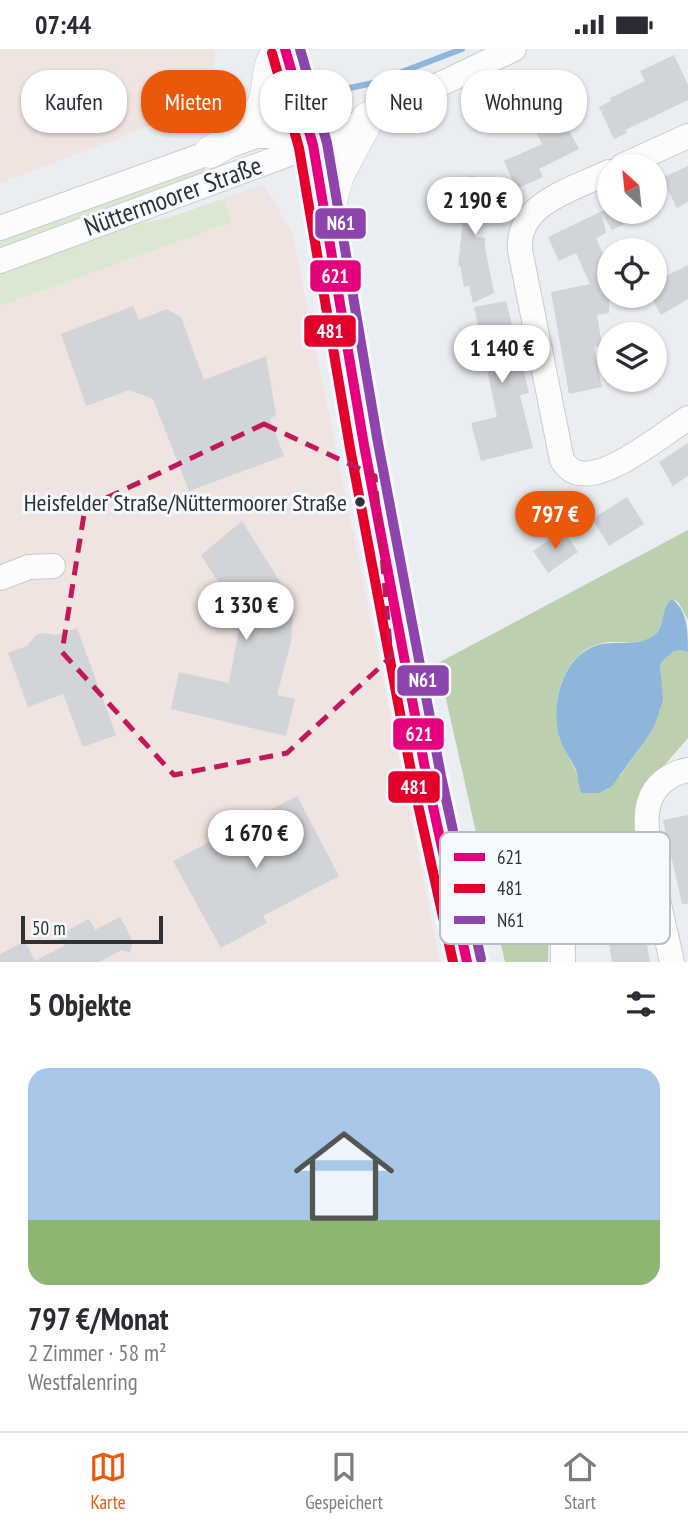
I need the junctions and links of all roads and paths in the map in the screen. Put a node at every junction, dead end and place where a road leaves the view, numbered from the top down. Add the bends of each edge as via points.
1 (283, 49) edge
2 (514, 49) edge
3 (447, 81) edge
4 (366, 119) edge
5 (366, 122) edge
6 (688, 136) edge
7 (313, 145) junction
8 (210, 152) junction
9 (648, 154) edge
10 (597, 178) edge
11 (326, 220) junction
12 (0, 228) edge
13 (0, 261) edge
14 (688, 418) edge
15 (53, 566) dead end
16 (0, 578) edge
17 (688, 770) edge
18 (648, 832) edge
19 (440, 839) edge
20 (463, 944) edge
21 (564, 944) edge
22 (668, 944) edge
23 (467, 962) edge
24 (563, 962) edge
25 (672, 962) edge

1 - 7 main road
1 - 8 main road via 269,66 256,119
2 - 3 street
4 - 7 street
5 - 11 main road via 338,175
6 - 9 street
7 - 8 street, Nüttermoorer Straße via 268,134
7 - 11 main road
7 - 13 street, Nüttermoorer Straße
8 - 12 street, Nüttermoorer Straße
10 - 14 street via 537,208 520,235 562,460 579,473 605,470
11 - 19 main road
15 - 16 street via 29,567
17 - 18 street via 657,788 648,804
20 - 23 main road
21 - 24 street
22 - 25 street

